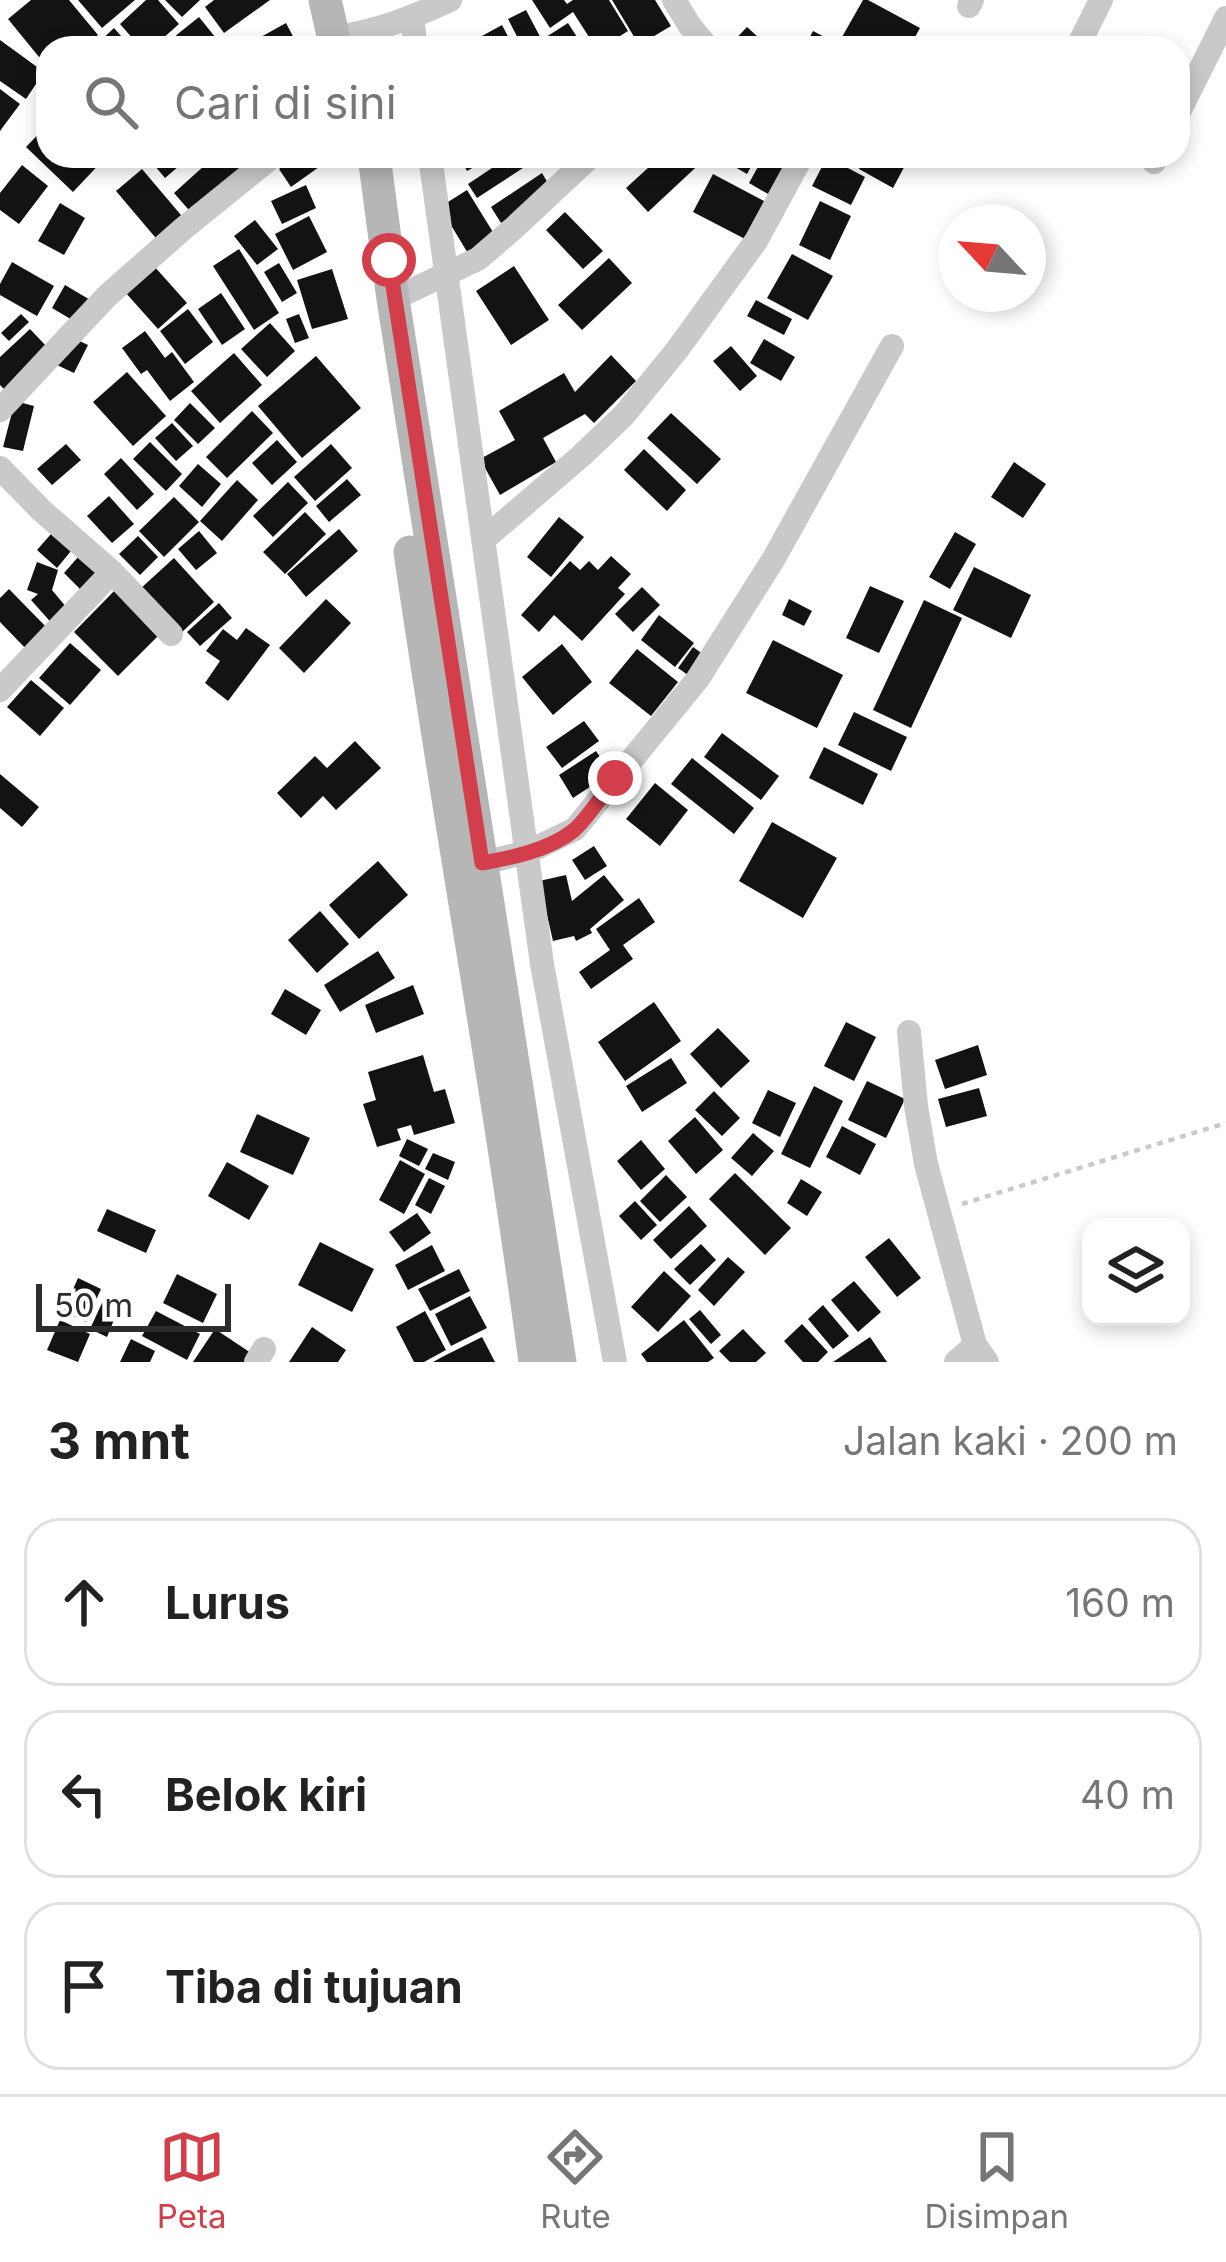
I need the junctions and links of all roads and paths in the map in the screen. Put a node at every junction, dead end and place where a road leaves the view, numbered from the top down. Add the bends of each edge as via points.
1 (325, 0) edge
2 (349, 0) edge
3 (450, 0) edge
4 (674, 0) edge
5 (1101, 0) edge
6 (1226, 18) edge
7 (367, 34) edge
8 (699, 36) edge
9 (1083, 36) edge
10 (1190, 89) edge
11 (258, 168) edge
12 (354, 168) edge
13 (378, 168) edge
14 (429, 168) edge
15 (578, 168) edge
16 (796, 168) edge
17 (421, 286) junction
18 (892, 346) dead end
19 (396, 384) junction
20 (0, 410) edge
21 (0, 468) edge
22 (483, 540) junction
23 (112, 572) junction
24 (171, 634) dead end
25 (0, 691) edge
26 (524, 853) junction
27 (488, 862) junction
28 (909, 1032) dead end
29 (499, 1046) junction
30 (1226, 1123) edge
31 (939, 1211) junction
32 (530, 1238) junction
33 (972, 1356) edge
34 (536, 1362) edge
35 (560, 1362) edge
36 (615, 1362) edge

1 - 7 main road
2 - 7 main road
3 - 7 street
4 - 8 street
5 - 9 street
6 - 10 street
11 - 20 street via 106,296
12 - 19 main road
13 - 17 main road
14 - 17 street
15 - 17 street via 478,259
16 - 22 street via 756,241 638,398
17 - 19 main road
17 - 22 street via 471,437
18 - 26 street via 698,680 575,830
19 - 27 main road
19 - 29 main road via 437,741
21 - 23 street
22 - 26 street
23 - 24 street
23 - 25 street
26 - 27 street
26 - 36 street
27 - 29 main road
28 - 31 street
29 - 32 main road
30 - 31 path
31 - 33 street
32 - 34 main road
32 - 35 main road

